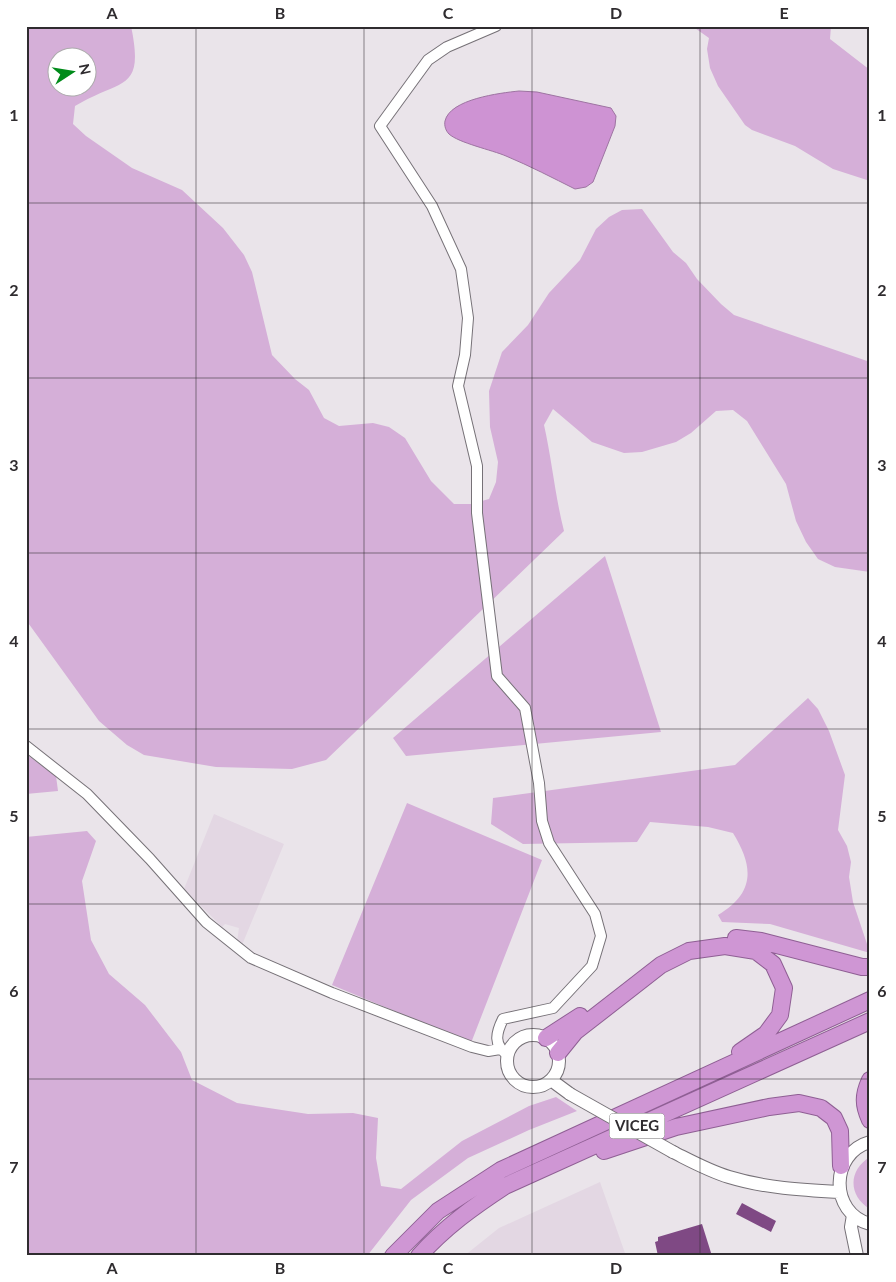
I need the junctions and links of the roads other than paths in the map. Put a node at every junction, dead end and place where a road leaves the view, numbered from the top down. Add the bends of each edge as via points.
1 (496, 26) edge
2 (26, 746) edge
3 (870, 967) edge
4 (870, 1000) edge
5 (870, 1021) edge
6 (546, 1038) junction
7 (504, 1052) junction
8 (558, 1053) junction
9 (707, 1076) junction
10 (551, 1080) junction
11 (870, 1080) edge
12 (870, 1120) edge
13 (870, 1142) edge
14 (841, 1166) junction
15 (505, 1186) junction
16 (840, 1192) junction
17 (853, 1215) junction
18 (870, 1224) edge
19 (394, 1256) edge
20 (419, 1256) edge
21 (857, 1256) edge

1 - 7 street via 447,47 428,60 380,126 432,206 461,269 468,318 458,386 477,466 477,513 497,676 525,708 539,783 542,822 549,843 595,914 600,936 592,966 553,1008 503,1019 497,1041
2 - 7 street via 87,794 206,922 251,958 472,1047
3 - 6 highway via 726,936 685,942 658,956 568,1025
4 - 9 highway, VICEG
5 - 15 highway, VICEG
6 - 7 street via 539,1035 523,1037
6 - 8 street
7 - 10 street via 510,1071 520,1083 536,1086
8 - 9 highway via 575,1032 661,965 689,951 725,946 756,952 773,964 784,988 780,1015 766,1034
8 - 10 street via 558,1067
9 - 19 highway, VICEG via 501,1170 438,1211
10 - 16 street, bridge via 570,1094 710,1170 752,1184
11 - 12 highway via 864,1092 864,1108
13 - 14 street via 849,1153
14 - 15 highway via 840,1130 834,1118 820,1108 799,1103 769,1106 676,1127
14 - 16 street
15 - 20 highway, VICEG via 440,1232
16 - 17 street via 844,1205
17 - 18 street
17 - 21 street via 851,1227

